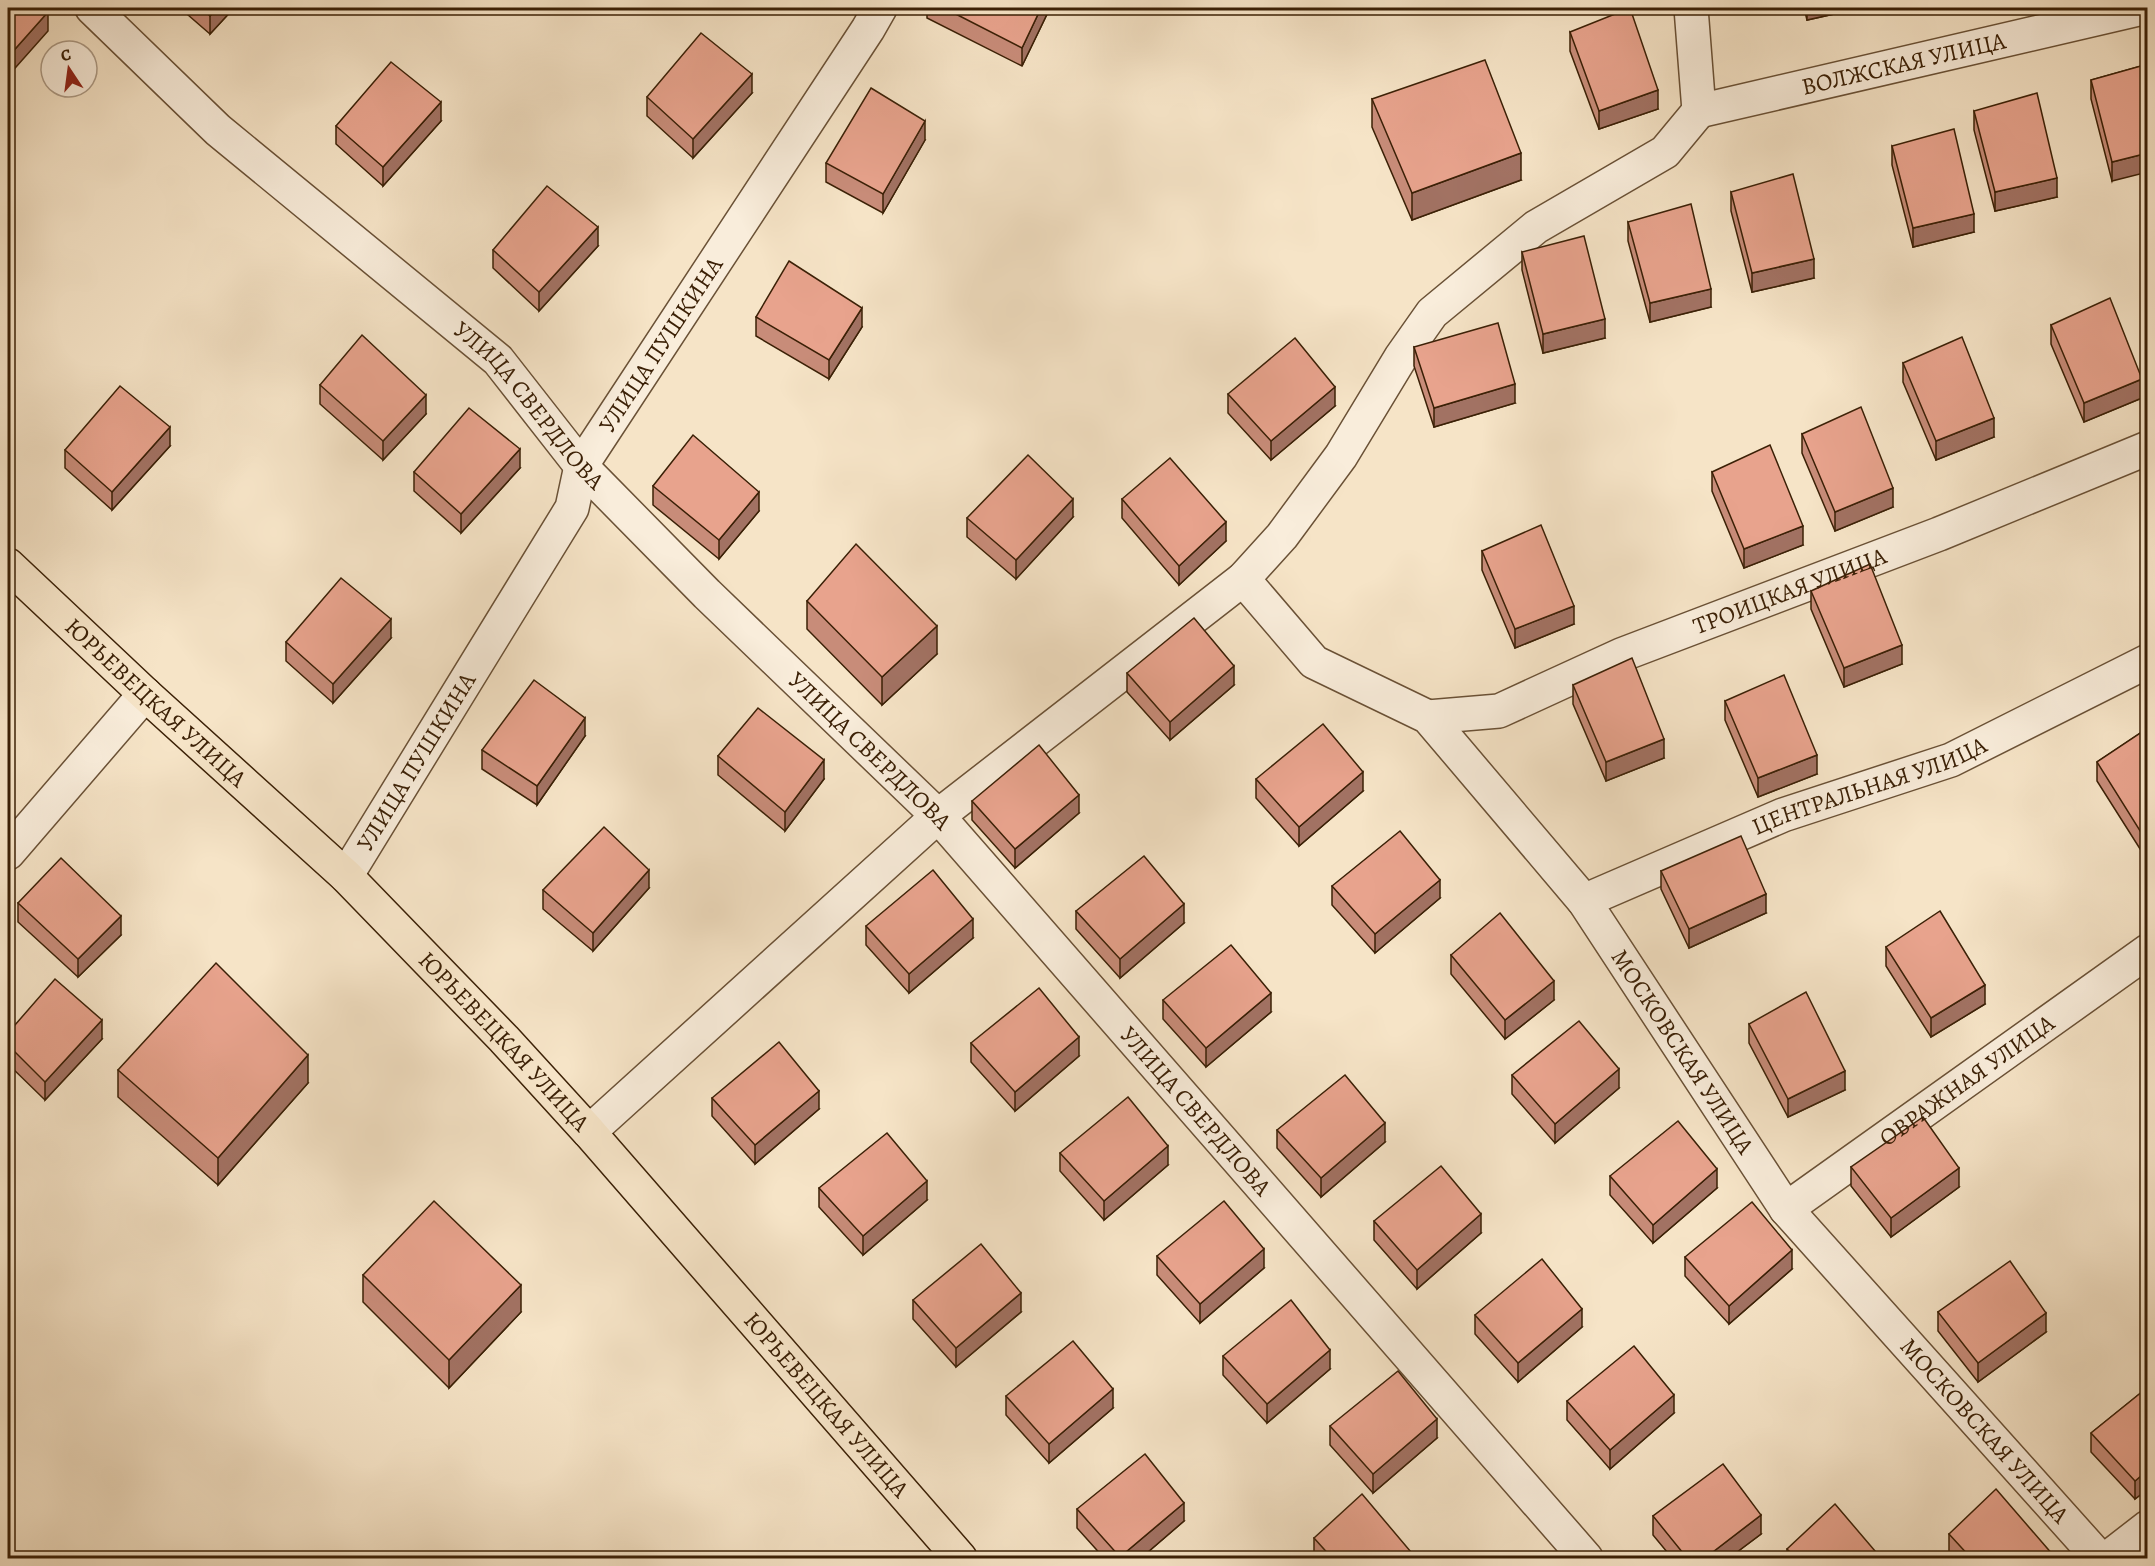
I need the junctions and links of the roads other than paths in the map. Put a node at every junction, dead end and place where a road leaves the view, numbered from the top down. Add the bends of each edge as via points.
1 (92, 8) edge
2 (880, 8) edge
3 (1690, 8) edge
4 (2143, 8) edge
5 (1699, 111) junction
6 (2148, 448) edge
7 (581, 466) junction
8 (8, 566) edge
9 (1244, 579) junction
10 (2148, 661) edge
11 (145, 694) junction
12 (1428, 717) junction
13 (938, 816) junction
14 (8, 853) edge
15 (346, 876) junction
16 (1584, 901) junction
17 (2148, 951) edge
18 (590, 1132) junction
19 (1786, 1209) junction
20 (2148, 1527) edge
21 (960, 1558) edge
22 (1586, 1558) edge
23 (2099, 1558) edge
24 (2108, 1558) edge

1 - 7 street, УЛИЦА СВЕРДЛОВА via 218,130 498,360
2 - 7 street, УЛИЦА ПУШКИНА
3 - 5 street
4 - 5 street, ВОЛЖСКАЯ УЛИЦА
5 - 9 street via 1665,152 1536,227 1432,313 1341,456 1282,536
6 - 12 street, ТРОИЦКАЯ УЛИЦА via 1939,534 1622,655 1499,711
7 - 13 street, УЛИЦА СВЕРДЛОВА via 707,594
7 - 15 street, УЛИЦА ПУШКИНА via 572,508
8 - 11 main road, ЮРЬЕВЕЦКАЯ УЛИЦА
9 - 12 street, МОСКОВСКАЯ УЛИЦА via 1314,662
9 - 13 street
10 - 16 street, ЦЕНТРАЛЬНАЯ УЛИЦА via 1951,760 1784,815
11 - 14 street
11 - 15 main road, ЮРЬЕВЕЦКАЯ УЛИЦА
12 - 16 street, МОСКОВСКАЯ УЛИЦА
13 - 18 street
13 - 22 street, УЛИЦА СВЕРДЛОВА
15 - 18 main road, ЮРЬЕВЕЦКАЯ УЛИЦА
16 - 19 street, МОСКОВСКАЯ УЛИЦА
17 - 19 street, ОВРАЖНАЯ УЛИЦА
18 - 21 main road, ЮРЬЕВЕЦКАЯ УЛИЦА
19 - 23 street, МОСКОВСКАЯ УЛИЦА
20 - 24 street

